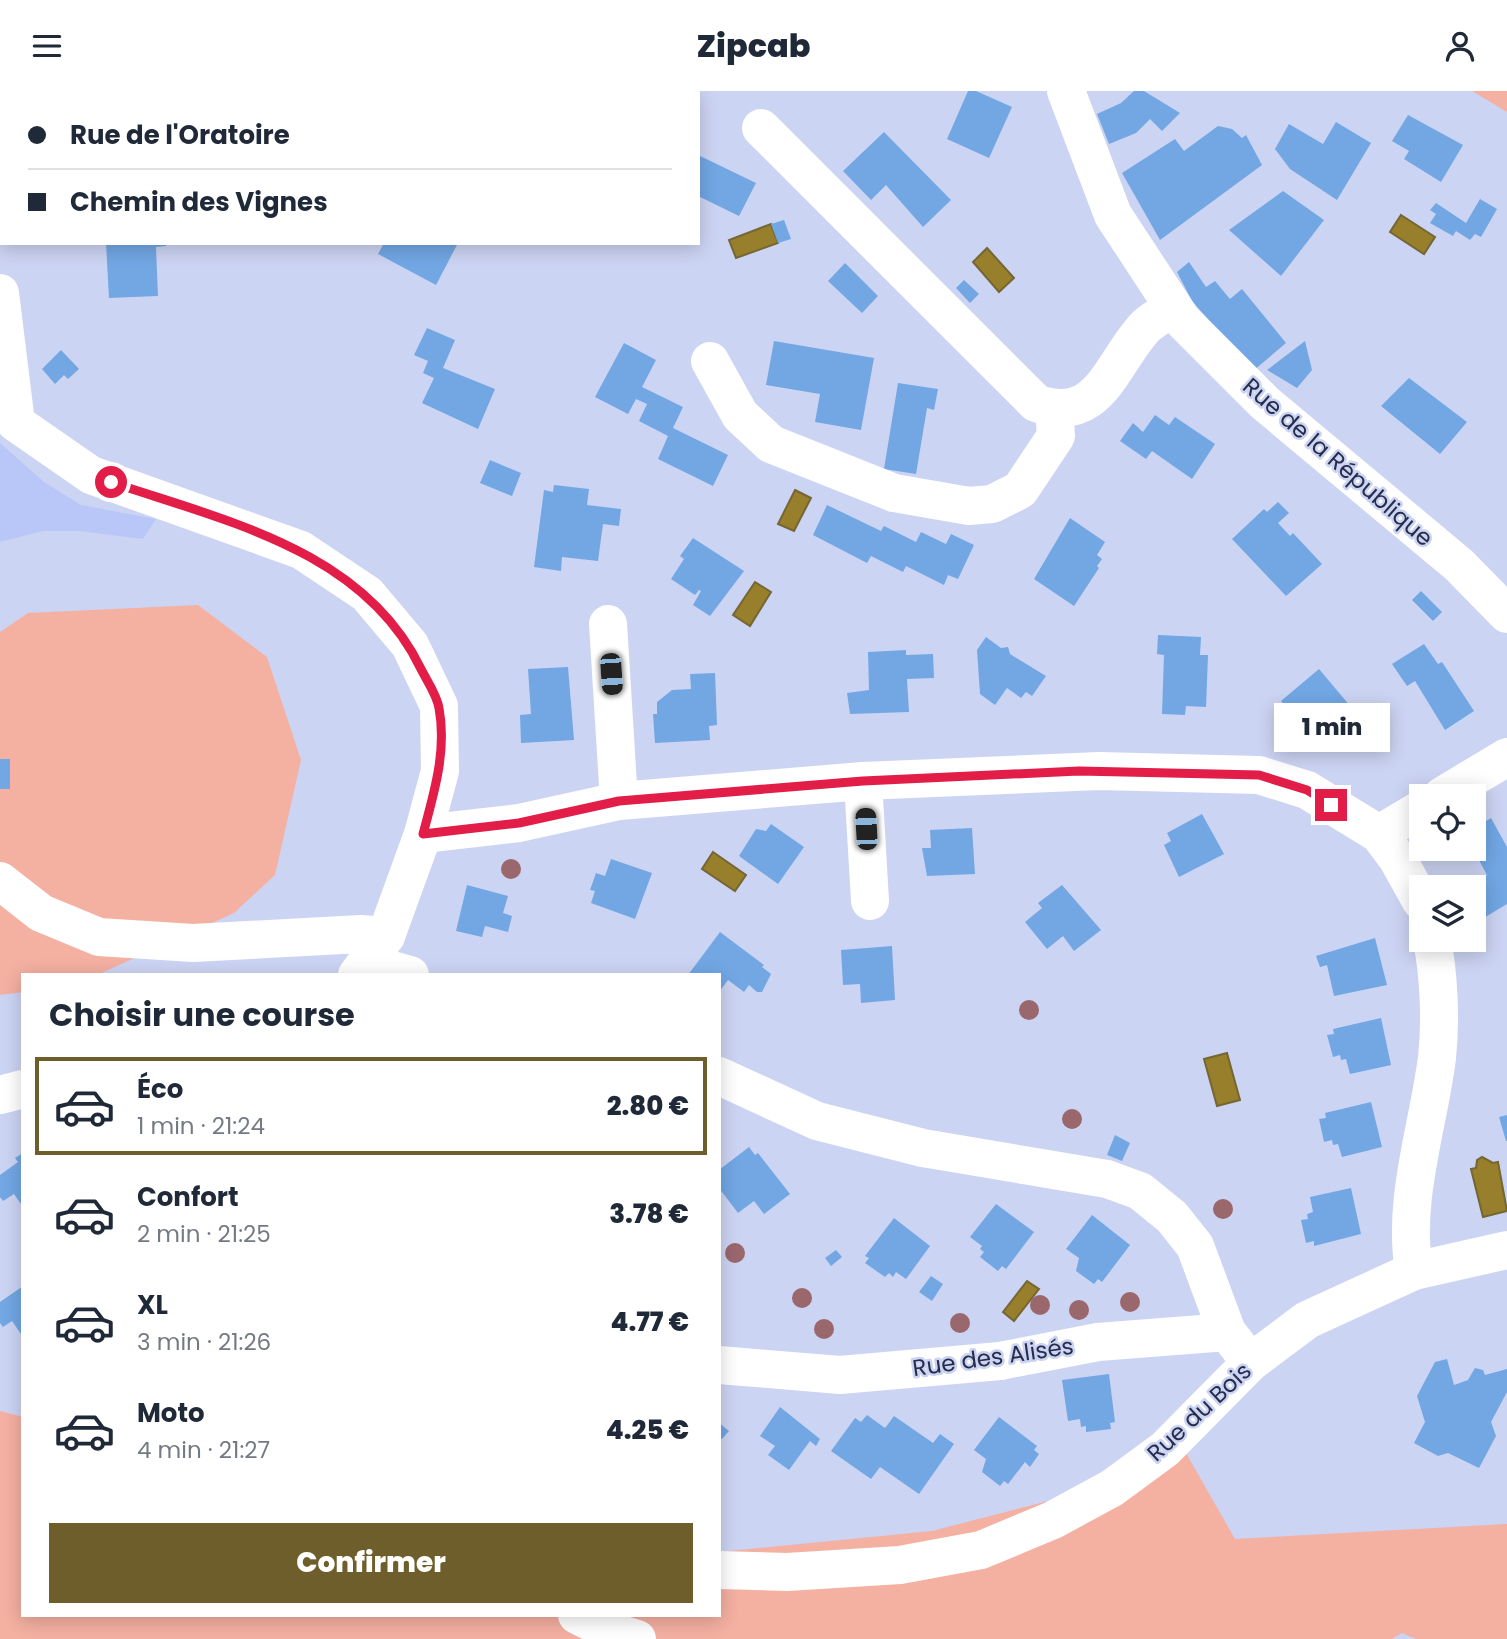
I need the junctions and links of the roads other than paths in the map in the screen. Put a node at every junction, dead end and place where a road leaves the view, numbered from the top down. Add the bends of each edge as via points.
1 (1066, 91) edge
2 (761, 128) dead end
3 (0, 293) edge
4 (1173, 307) junction
5 (710, 362) dead end
6 (1054, 410) junction
7 (1507, 614) edge
8 (608, 624) dead end
9 (1507, 757) edge
10 (863, 781) junction
11 (1462, 784) edge
12 (619, 801) junction
13 (1409, 816) edge
14 (423, 834) junction
15 (1379, 834) junction
16 (1409, 879) edge
17 (0, 881) edge
18 (870, 901) dead end
19 (1434, 952) edge
20 (371, 956) edge
21 (403, 973) edge
22 (721, 1077) edge
23 (21, 1090) edge
24 (0, 1095) edge
25 (1507, 1250) edge
26 (1414, 1271) junction
27 (1227, 1332) junction
28 (1251, 1363) junction
29 (721, 1365) edge
30 (721, 1570) edge
31 (581, 1617) edge
32 (637, 1639) edge

1 - 4 street, Rue de la République via 1113,215
2 - 6 street via 1036,403
3 - 14 street via 16,423 91,475 301,550 367,594 410,646 439,706 440,771
4 - 6 street via 1147,325 1090,400
4 - 7 street, Rue de la République via 1265,403 1459,565
5 - 6 street via 740,415 771,444 894,493 969,506 992,504 1020,490 1056,436
8 - 12 street
9 - 11 street
10 - 12 street
10 - 15 street via 1099,771 1259,775 1307,790
10 - 18 street
12 - 14 street via 519,823
13 - 15 street
14 - 20 street
15 - 16 street
17 - 20 street via 41,913 99,937 193,943 361,934
19 - 26 street via 1437,1055 1414,1189 1410,1247
20 - 21 street via 385,968
22 - 27 street via 817,1121 923,1148 1107,1179 1140,1191 1172,1217 1195,1246
23 - 24 street
25 - 26 street, Rue du Bois
26 - 28 street, Rue du Bois via 1307,1320
27 - 28 street
27 - 29 street, Rue des Alisés via 1098,1342 1000,1361 840,1375
28 - 30 street, Rue du Bois via 1165,1449 1112,1488 1053,1520 981,1550 900,1565 788,1572
31 - 32 street

